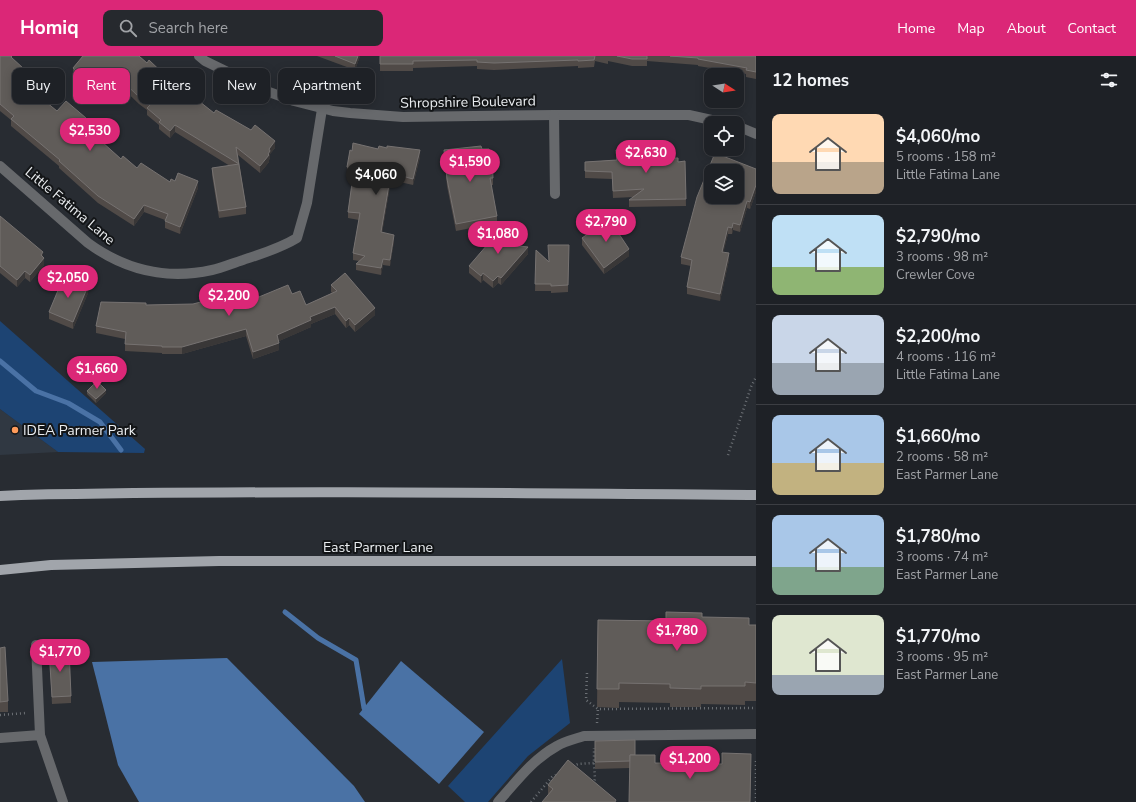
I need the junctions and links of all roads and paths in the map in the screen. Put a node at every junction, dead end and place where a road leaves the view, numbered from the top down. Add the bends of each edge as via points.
1 (199, 56) edge
2 (322, 109) junction
3 (554, 115) junction
4 (704, 118) edge
5 (744, 129) edge
6 (756, 134) edge
7 (0, 166) edge
8 (555, 194) dead end
9 (756, 377) edge
10 (728, 455) dead end
11 (0, 496) edge
12 (756, 496) edge
13 (756, 561) edge
14 (0, 570) edge
15 (36, 645) dead end
16 (587, 673) dead end
17 (720, 701) edge
18 (756, 708) edge
19 (720, 709) junction
20 (598, 710) junction
21 (28, 713) dead end
22 (0, 715) edge
23 (594, 724) dead end
24 (756, 734) edge
25 (40, 735) junction
26 (0, 738) edge
27 (594, 746) edge
28 (750, 760) edge
29 (756, 760) edge
30 (594, 763) junction
31 (573, 766) junction
32 (568, 768) edge
33 (563, 770) edge
34 (578, 771) edge
35 (588, 780) edge
36 (63, 802) edge
37 (498, 802) edge
38 (531, 802) edge
39 (756, 802) edge

1 - 2 street, Shropshire Boulevard via 269,92
2 - 3 street, Shropshire Boulevard via 386,117
2 - 7 street, Little Fatima Lane via 307,203 297,238 282,247 213,270 161,273 130,267 115,261 88,243
3 - 4 street, Shropshire Boulevard via 690,115
3 - 8 street
5 - 6 street
9 - 10 path
11 - 12 main road via 209,492
13 - 14 main road, East Parmer Lane via 219,561 51,565
15 - 25 street
16 - 20 path via 586,700
17 - 19 path
18 - 19 path
19 - 20 path
20 - 23 path via 597,724
21 - 22 path
24 - 37 street via 584,736 558,745 529,767
25 - 26 street
25 - 36 street
27 - 30 path
28 - 29 path
29 - 39 path
30 - 31 path
30 - 35 path via 593,785
31 - 32 path
31 - 34 path
33 - 38 path via 552,777

